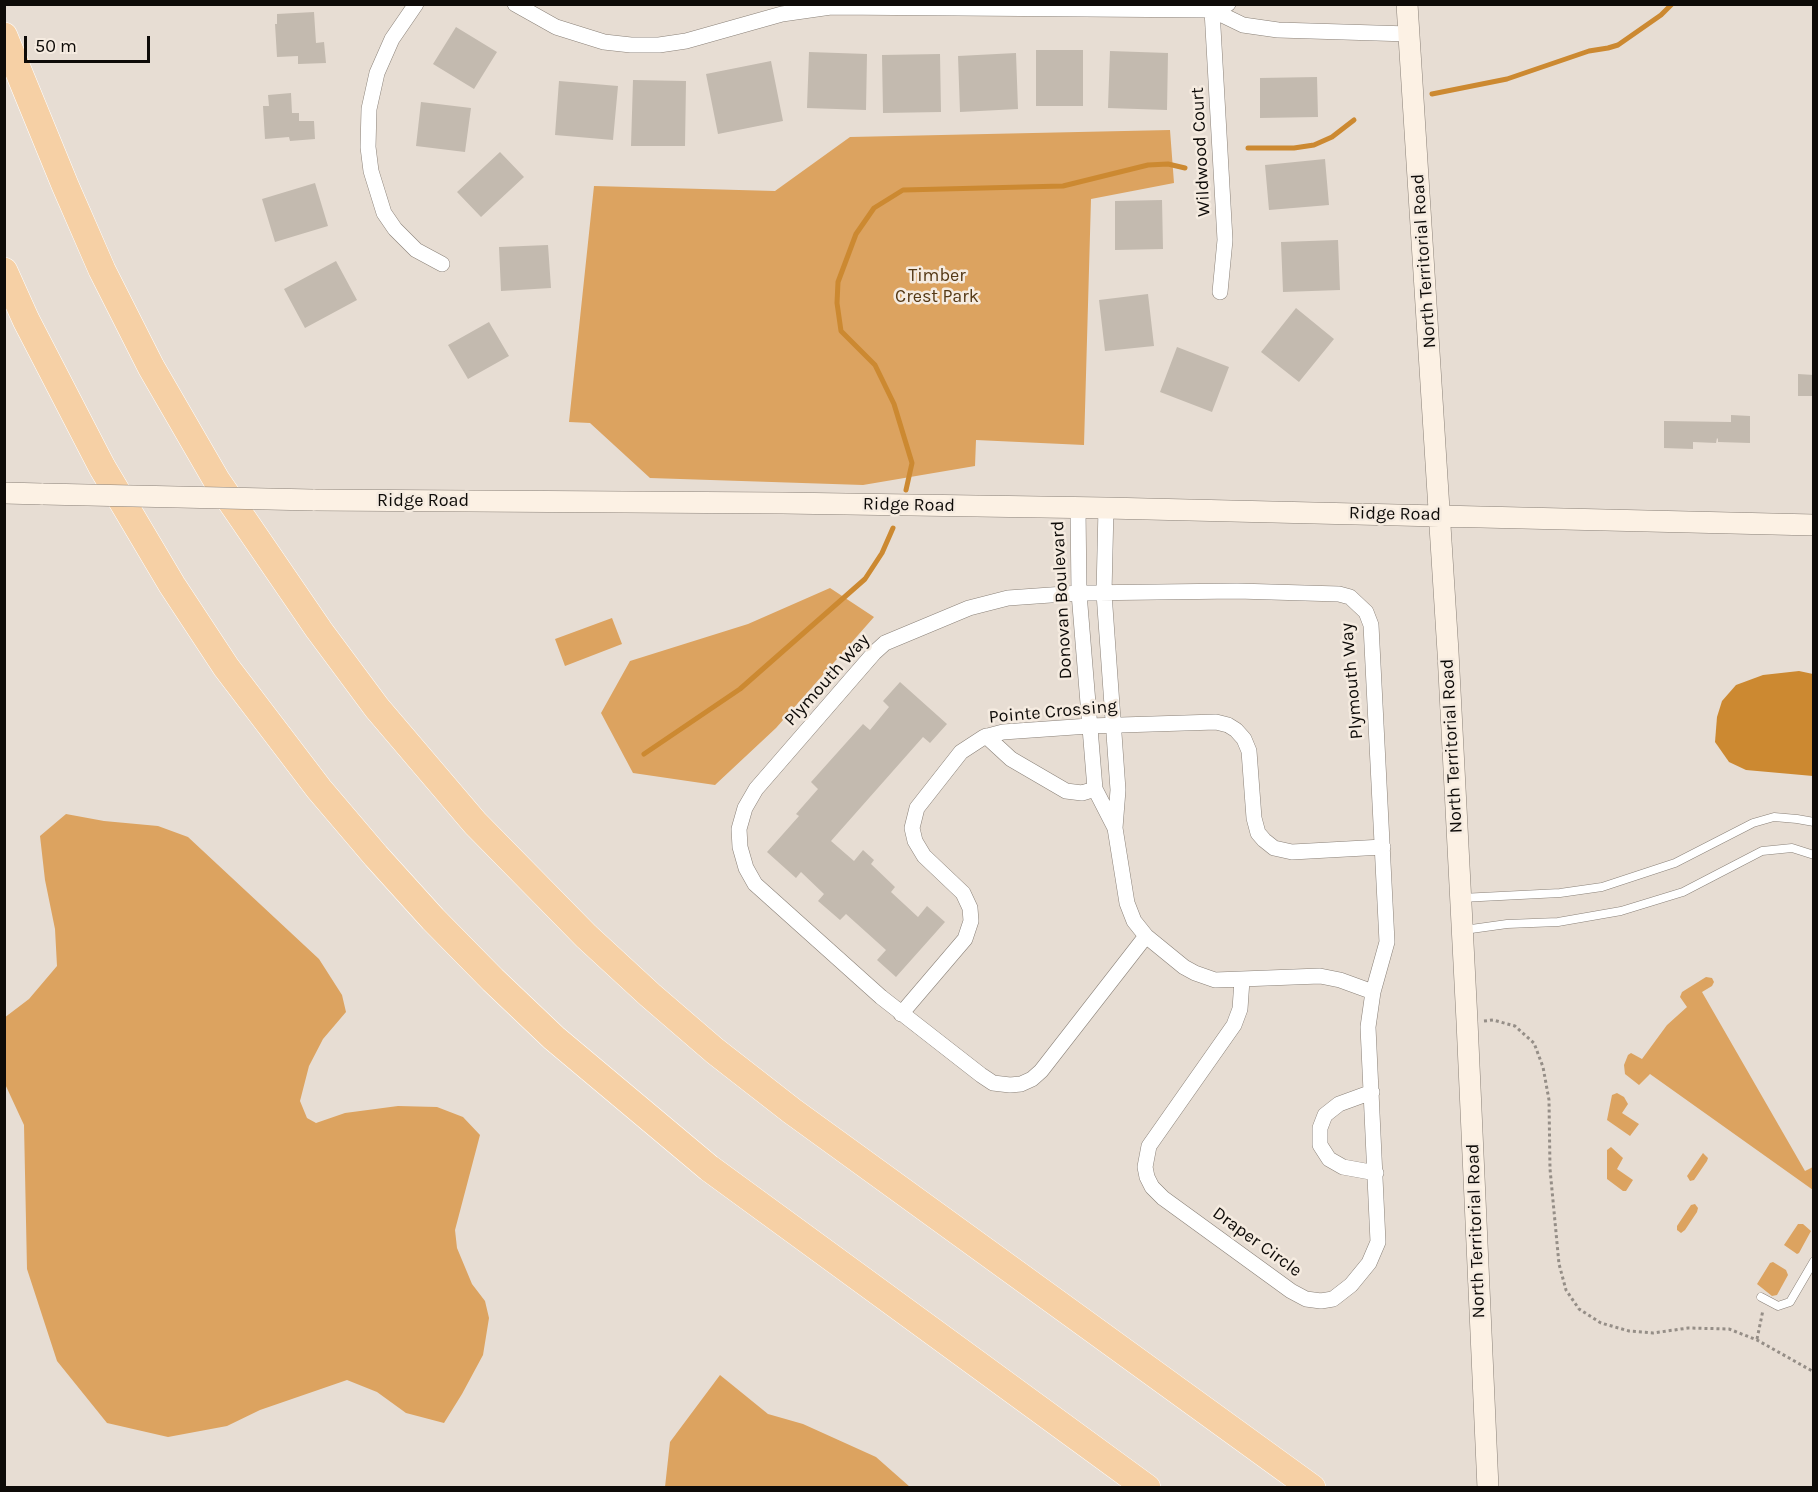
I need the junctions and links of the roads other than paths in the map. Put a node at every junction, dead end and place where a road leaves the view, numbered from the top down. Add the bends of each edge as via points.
1 (416, 4) edge
2 (515, 4) edge
3 (1228, 4) edge
4 (1407, 4) edge
5 (1212, 10) junction
6 (1409, 34) junction
7 (4, 36) edge
8 (442, 264) dead end
9 (4, 271) edge
10 (1220, 292) dead end
11 (4, 493) edge
12 (1106, 508) junction
13 (1078, 509) junction
14 (1438, 515) junction
15 (1814, 525) edge
16 (1079, 593) junction
17 (1104, 593) junction
18 (1113, 725) junction
19 (1089, 726) junction
20 (986, 736) junction
21 (1095, 789) junction
22 (1814, 822) edge
23 (1115, 828) junction
24 (1383, 847) junction
25 (1814, 855) edge
26 (1461, 898) junction
27 (1462, 930) junction
28 (1146, 936) junction
29 (1242, 980) junction
30 (1372, 992) junction
31 (901, 1014) junction
32 (1372, 1092) junction
33 (1376, 1173) junction
34 (1814, 1261) edge
35 (1761, 1296) road end
36 (1147, 1488) edge
37 (1312, 1488) edge
38 (1488, 1488) edge

1 - 8 street via 392,39 377,73 369,109 368,147 384,213 416,250
2 - 5 street via 574,34 631,45 686,41 782,14 831,7
3 - 5 street
4 - 6 street, North Territorial Road
5 - 6 street via 1243,25 1278,30
5 - 10 street, Wildwood Court via 1225,240
6 - 14 street, North Territorial Road
7 - 37 highway via 102,270 151,367 217,481 377,708 475,823 586,936 716,1051 792,1111
9 - 36 highway via 90,446 132,520 226,667 319,789 433,919 554,1038 709,1168
11 - 13 street, Ridge Road, bridge
12 - 13 street, Ridge Road
12 - 14 street, Ridge Road
12 - 17 street, Donovan Boulevard
13 - 16 street, Donovan Boulevard
14 - 15 street, Ridge Road
14 - 26 street, North Territorial Road
16 - 17 street, Plymouth Way
16 - 19 street, Donovan Boulevard
16 - 31 street, Plymouth Way via 1008,598 885,643 764,780 745,808 739,829 740,848 755,884
17 - 18 street, Donovan Boulevard
17 - 24 street, Plymouth Way via 1339,594 1358,602 1371,625
18 - 19 street, Pointe Crossing
18 - 23 street, Donovan Boulevard via 1118,790
18 - 24 street, Pointe Crossing via 1228,725 1244,739 1249,751 1256,827 1274,848 1292,852
19 - 20 street, Pointe Crossing
19 - 21 street, Donovan Boulevard
20 - 21 street via 1011,759 1066,791 1082,793
20 - 31 street, Pointe Crossing via 961,752 917,808 912,828 915,841 924,856 963,893 971,921 965,939
21 - 23 street, Donovan Boulevard
22 - 26 lane via 1774,817 1753,823 1675,863 1602,887
23 - 28 street, Donovan Boulevard via 1127,903
24 - 30 street, Plymouth Way via 1387,942
25 - 27 lane via 1792,848 1762,851 1683,892 1621,911 1558,922
26 - 27 street, North Territorial Road
27 - 38 street, North Territorial Road
28 - 29 street, Donovan Boulevard via 1196,974 1215,980
28 - 31 street, Plymouth Way via 1041,1071 1021,1084 1000,1085 987,1079
29 - 30 street, Donovan Boulevard via 1320,976
29 - 33 street, Draper Circle via 1240,1009 1234,1025 1149,1146 1145,1167 1152,1187 1291,1291 1321,1301 1343,1293 1375,1253 1379,1233
30 - 32 street, Draper Circle via 1368,1027
32 - 33 street, Draper Circle
32 - 33 street via 1339,1104 1325,1115 1320,1145 1329,1159 1343,1167
34 - 35 lane via 1790,1302 1778,1306

